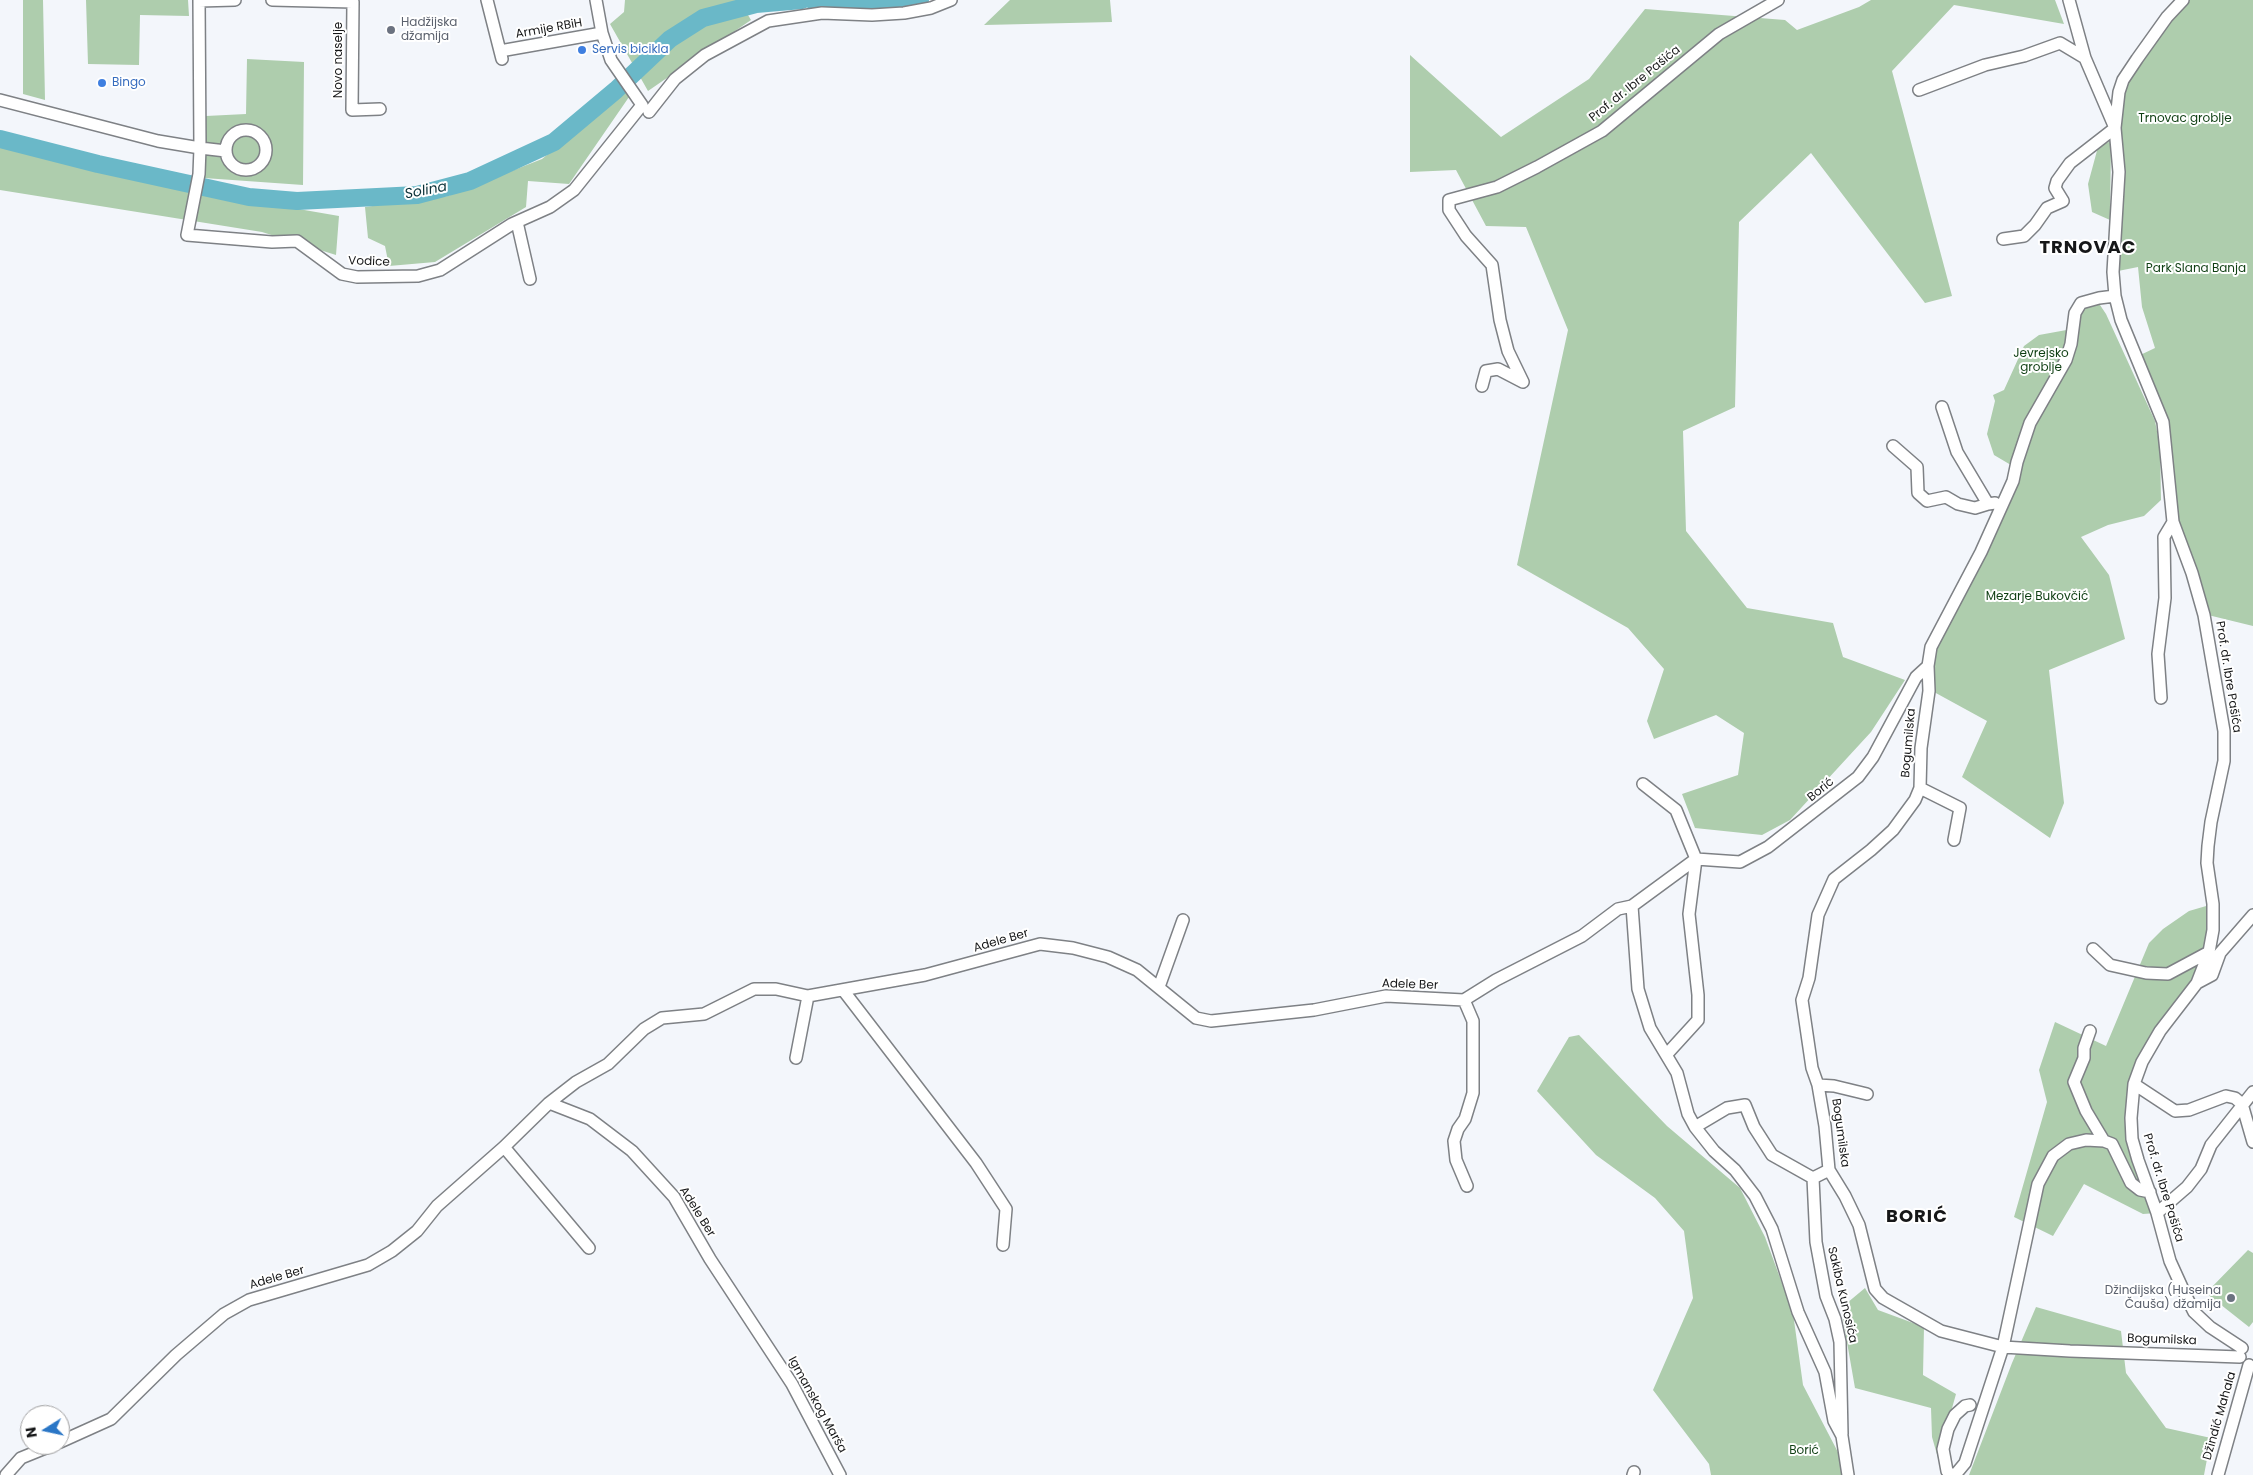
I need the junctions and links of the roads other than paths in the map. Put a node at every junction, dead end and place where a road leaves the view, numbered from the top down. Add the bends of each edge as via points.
1 (199, 0) edge
2 (235, 0) edge
3 (272, 0) edge
4 (487, 0) edge
5 (596, 0) edge
6 (951, 0) edge
7 (1778, 0) edge
8 (2069, 0) edge
9 (2183, 0) edge
10 (602, 33) junction
11 (2085, 58) junction
12 (1919, 90) dead end
13 (0, 100) edge
14 (642, 105) junction
15 (380, 109) dead end
16 (2115, 128) junction
17 (200, 148) junction
18 (226, 151) dead end
19 (517, 222) junction
20 (2003, 239) dead end
21 (530, 280) dead end
22 (2115, 296) junction
23 (1482, 386) dead end
24 (1942, 407) dead end
25 (1893, 446) dead end
26 (2004, 502) junction
27 (1988, 504) junction
28 (2173, 522) junction
29 (1928, 666) junction
30 (2161, 698) dead end
31 (1643, 784) dead end
32 (1920, 788) junction
33 (1954, 840) dead end
34 (1696, 859) junction
35 (1632, 906) junction
36 (2253, 915) edge
37 (1183, 920) dead end
38 (2094, 949) dead end
39 (2209, 952) junction
40 (2197, 983) junction
41 (1159, 987) junction
42 (843, 990) junction
43 (808, 996) junction
44 (1464, 1000) junction
45 (2090, 1031) dead end
46 (1667, 1054) junction
47 (796, 1058) dead end
48 (2134, 1084) junction
49 (1818, 1085) junction
50 (2253, 1092) edge
51 (1867, 1094) dead end
52 (549, 1103) junction
53 (2242, 1104) junction
54 (1695, 1127) junction
55 (2104, 1141) junction
56 (2253, 1142) edge
57 (504, 1147) junction
58 (1829, 1170) junction
59 (1813, 1178) junction
60 (1468, 1186) dead end
61 (2150, 1192) junction
62 (2157, 1213) junction
63 (1002, 1245) dead end
64 (589, 1248) dead end
65 (2003, 1347) junction
66 (769, 1348) joint
67 (2248, 1356) edge
68 (1970, 1405) dead end
69 (1842, 1436) junction
70 (70, 1437) edge
71 (28, 1455) edge
72 (6, 1475) edge
73 (840, 1475) edge
74 (1848, 1475) edge
75 (1953, 1475) edge
76 (2218, 1475) edge

1 - 2 street
1 - 17 street
3 - 15 street, Novo naselje via 353,2 352,110
4 - 10 street, Armije RBiH via 501,55
5 - 10 street, Armije RBiH
6 - 14 street, Vodice via 904,13 822,13 768,21 705,55
7 - 23 street, Prof. dr. Ibre Pašića via 1719,34 1602,131 1497,187 1449,200 1449,210 1466,236 1492,264 1502,328 1523,382 1498,369 1486,371
8 - 11 street, Prof. dr. Ibre Pašića
9 - 16 street, Prof. dr. Ibre Pašića via 2167,17 2123,80
10 - 14 street, Armije RBiH via 615,67
11 - 12 street via 2060,43 1985,65
11 - 16 street, Prof. dr. Ibre Pašića
13 - 17 street via 158,142
14 - 19 street, Vodice via 574,190 550,208
16 - 20 street via 2070,163 2057,181 2055,188 2063,201 2047,208 2024,236
16 - 22 street, Prof. dr. Ibre Pašića via 2119,172 2113,272
17 - 18 street
17 - 19 street, Vodice via 200,174 187,235 297,242 342,274 357,277 418,276 440,270
19 - 21 street
22 - 26 street via 2081,303 2075,313 2066,360 2030,423
22 - 28 street, Prof. dr. Ibre Pašića via 2121,320 2163,422
24 - 27 street via 1957,452
25 - 27 street via 1917,467 1918,492 1927,501 1946,497 1975,508
26 - 27 street
26 - 29 street via 1931,647
28 - 30 street via 2164,537 2165,598 2158,654
28 - 39 street, Prof. dr. Ibre Pašića via 2202,606 2224,731 2224,761 2208,846 2214,930
29 - 32 street, Bogumilska via 1929,691 1921,748
29 - 34 street, Borić via 1916,677 1874,757 1858,777 1768,847 1740,862
31 - 34 street via 1676,810
32 - 33 street via 1960,808
32 - 49 street, Bogumilska via 1893,830 1834,879 1818,915 1809,978 1802,1000 1812,1068
34 - 35 street
34 - 46 street via 1689,914 1698,1020
35 - 44 street via 1618,909 1582,936
35 - 46 street via 1638,989 1650,1028
36 - 40 street via 2220,953 2212,975
37 - 41 street
38 - 39 street via 2110,965 2168,974
39 - 40 street, Prof. dr. Ibre Pašića
40 - 48 street, Prof. dr. Ibre Pašića via 2160,1031 2142,1062
41 - 42 street, Adele Ber via 1137,970 1108,957 1040,944 925,975
41 - 44 street, Adele Ber via 1196,1018 1211,1021 1314,1010 1386,996
42 - 43 street, Adele Ber
42 - 63 street via 976,1163 1006,1209
43 - 47 street
43 - 52 street, Adele Ber via 776,989 754,989 704,1014 662,1018 644,1029 608,1064 576,1082
44 - 60 street via 1473,1021 1472,1093 1465,1119 1454,1141 1456,1160
45 - 55 street via 2074,1082
46 - 54 street via 1677,1073 1688,1114
48 - 53 street via 2175,1111 2189,1110 2226,1096
48 - 61 street, Prof. dr. Ibre Pašića via 2132,1139
49 - 51 street
49 - 58 street, Bogumilska
50 - 53 street
52 - 57 street, Adele Ber
52 - 66 street, Adele Ber via 590,1120 611,1135 632,1151 674,1197 710,1259
53 - 56 street
53 - 62 street via 2211,1145 2201,1169 2187,1187
54 - 59 street via 1727,1108 1744,1105 1772,1155
54 - 69 street via 1740,1176 1772,1229 1798,1312 1825,1372 1834,1421
55 - 61 street via 2112,1144 2131,1183
55 - 65 street via 2086,1140 2069,1144 2053,1156 2038,1184
57 - 64 street
57 - 70 street, Adele Ber via 392,1251 368,1266 249,1300 224,1314 176,1355 111,1419
58 - 59 street
58 - 65 street, Bogumilska via 1858,1225 1875,1289 1883,1298 1941,1331
59 - 69 street, Sakiba Kunosića via 1816,1242 1826,1296 1840,1342
61 - 62 street, Prof. dr. Ibre Pašića
62 - 67 street, Prof. dr. Ibre Pašića via 2170,1261 2194,1312
65 - 67 street, Bogumilska
65 - 75 street via 1965,1463
66 - 73 street, Igmanskog Marša via 792,1384
67 - 76 street, Džindić Mahala
68 - 75 street via 1955,1415 1942,1449 1947,1471
69 - 74 street
71 - 72 street via 21,1458

